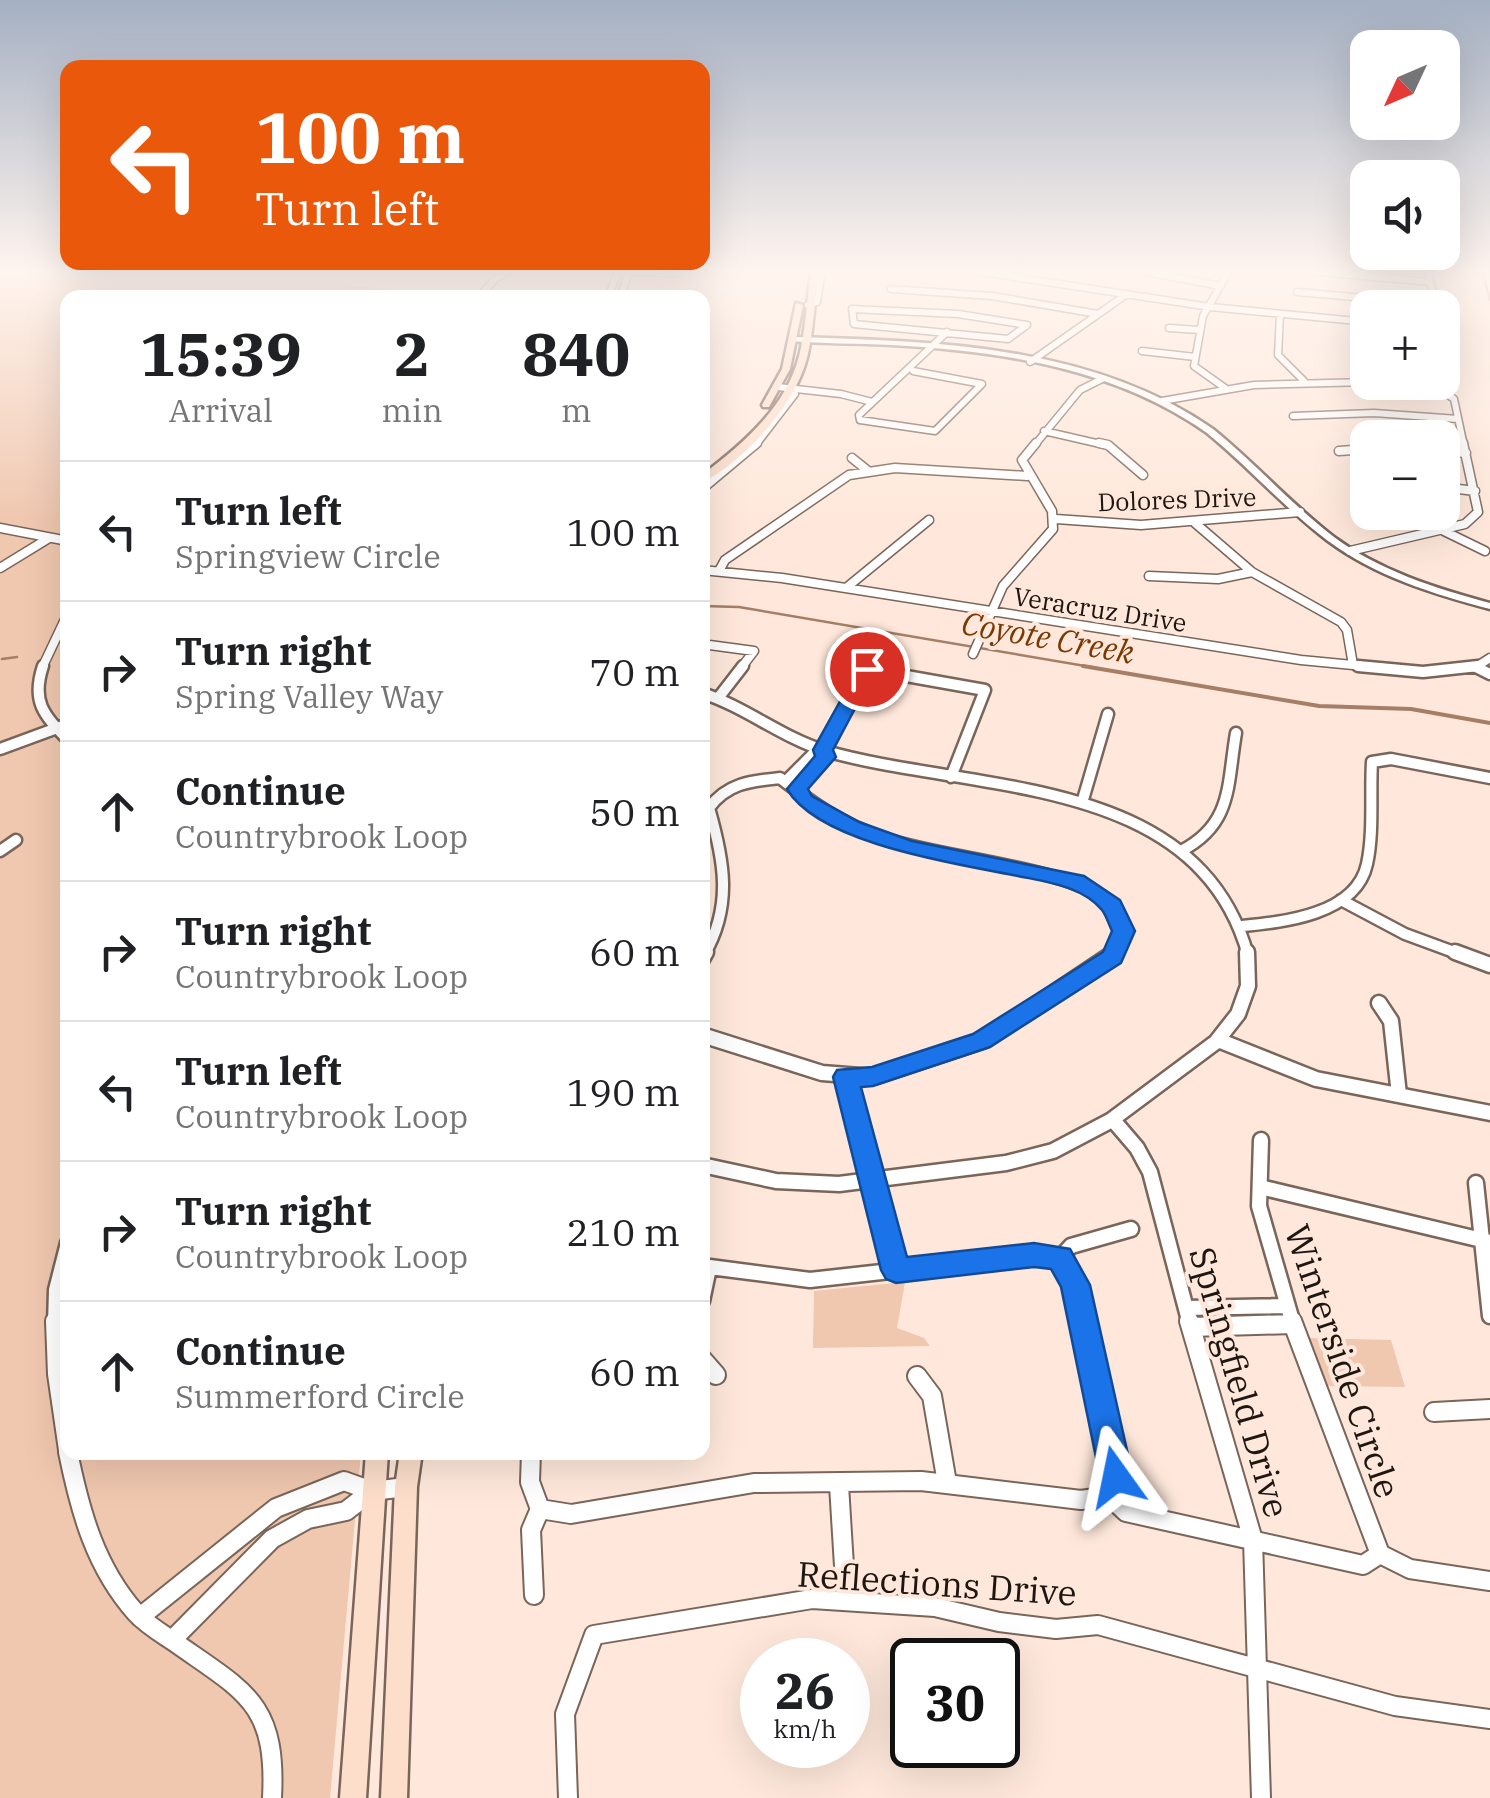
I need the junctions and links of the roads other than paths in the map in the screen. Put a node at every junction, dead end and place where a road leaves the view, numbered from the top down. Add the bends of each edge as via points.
1 (788, 355) edge
2 (800, 355) edge
3 (928, 355) edge
4 (988, 355) edge
5 (1040, 355) edge
6 (1168, 355) edge
7 (1195, 355) edge
8 (1278, 355) edge
9 (1195, 358) junction
10 (1030, 362) junction
11 (913, 371) junction
12 (1102, 379) junction
13 (1304, 382) junction
14 (1350, 382) edge
15 (778, 387) junction
16 (791, 388) junction
17 (1226, 388) junction
18 (1454, 400) edge
19 (872, 402) junction
20 (1162, 402) junction
21 (1293, 416) dead end
22 (1458, 419) junction
23 (1044, 431) junction
24 (1350, 450) edge
25 (1338, 451) dead end
26 (1460, 452) edge
27 (1466, 453) junction
28 (852, 458) dead end
29 (710, 462) edge
30 (867, 470) junction
31 (710, 473) edge
32 (1143, 475) dead end
33 (1027, 476) junction
34 (710, 485) edge
35 (1460, 489) edge
36 (1474, 491) junction
37 (1300, 512) junction
38 (929, 520) dead end
39 (1056, 520) junction
40 (1195, 523) junction
41 (1460, 525) edge
42 (0, 528) edge
43 (1444, 530) joint
44 (49, 538) junction
45 (60, 540) edge
46 (1485, 550) dead end
47 (1350, 551) junction
48 (0, 568) edge
49 (710, 570) edge
50 (719, 571) junction
51 (1252, 572) junction
52 (1149, 576) dead end
53 (846, 588) junction
54 (1490, 606) edge
55 (992, 612) junction
56 (60, 625) edge
57 (710, 645) edge
58 (973, 654) dead end
59 (1490, 658) edge
60 (1353, 665) junction
61 (1476, 667) junction
62 (1490, 674) edge
63 (710, 695) edge
64 (719, 698) junction
65 (1108, 714) dead end
66 (60, 724) edge
67 (60, 727) edge
68 (1236, 733) dead end
69 (0, 750) edge
70 (823, 750) junction
71 (951, 777) junction
72 (1490, 778) edge
73 (792, 785) junction
74 (1082, 803) junction
75 (710, 808) edge
76 (710, 808) edge
77 (16, 840) dead end
78 (0, 851) edge
79 (1181, 852) junction
80 (1341, 900) junction
81 (1242, 926) junction
82 (710, 943) edge
83 (1490, 966) edge
84 (1378, 1004) dead end
85 (710, 1038) edge
86 (1218, 1040) junction
87 (846, 1077) junction
88 (1399, 1095) junction
89 (1490, 1114) edge
90 (1113, 1120) junction
91 (1261, 1140) dead end
92 (710, 1167) edge
93 (870, 1180) junction
94 (1476, 1184) dead end
95 (1260, 1187) junction
96 (1132, 1230) dead end
97 (1486, 1241) edge
98 (1060, 1258) junction
99 (710, 1268) edge
100 (896, 1270) junction
101 (60, 1282) edge
102 (1288, 1306) junction
103 (1186, 1308) junction
104 (1490, 1316) edge
105 (1294, 1324) junction
106 (1192, 1328) junction
107 (710, 1368) edge
108 (716, 1374) dead end
109 (917, 1376) dead end
110 (60, 1407) edge
111 (1490, 1409) edge
112 (1434, 1412) dead end
113 (70, 1460) edge
114 (376, 1460) edge
115 (410, 1460) edge
116 (531, 1460) edge
117 (947, 1484) junction
118 (839, 1485) junction
119 (406, 1486) junction
120 (372, 1491) junction
121 (1109, 1496) junction
122 (540, 1509) junction
123 (1252, 1540) junction
124 (1380, 1554) junction
125 (844, 1566) dead end
126 (1490, 1581) edge
127 (534, 1595) dead end
128 (140, 1617) junction
129 (172, 1640) junction
130 (1260, 1671) junction
131 (1490, 1719) edge
132 (272, 1798) edge
133 (353, 1798) edge
134 (394, 1798) edge
135 (568, 1798) edge
136 (1261, 1798) edge

1 - 15 main road
2 - 16 main road
3 - 11 street
4 - 10 street
5 - 10 street
6 - 9 street
7 - 9 street
8 - 13 street
9 - 17 street via 1194,366
10 - 12 street
11 - 19 street
11 - 19 street via 982,384 935,431 860,420
12 - 20 street
12 - 23 street via 1080,390
13 - 14 street
13 - 17 street
15 - 16 street
15 - 29 main road
16 - 19 street
16 - 31 main road
16 - 34 street via 795,394 766,432
17 - 20 street
18 - 22 street
20 - 37 street via 1211,433
21 - 22 street
22 - 27 street
23 - 32 street via 1108,445
23 - 33 street via 1022,460
24 - 25 street
26 - 27 street
27 - 36 street
28 - 30 street
30 - 33 street
30 - 50 street via 838,482 725,560
33 - 39 street
35 - 36 street
36 - 41 street via 1478,512
37 - 40 street, Dolores Drive
37 - 47 street
38 - 53 street
39 - 40 street, Dolores Drive
39 - 55 street via 1003,586
40 - 51 street
42 - 44 street
43 - 46 street
43 - 47 street
44 - 45 street
44 - 48 street
47 - 54 street via 1428,588
49 - 50 street, Veracruz Drive
50 - 53 street, Veracruz Drive
51 - 52 street via 1218,580
51 - 60 street via 1341,622
53 - 55 street, Veracruz Drive
55 - 58 street
55 - 60 street, Veracruz Drive
56 - 66 street via 35,694 40,709
57 - 64 street via 754,651
59 - 61 street, Veracruz Drive
60 - 61 street, Veracruz Drive via 1423,672
61 - 62 street
63 - 64 street
64 - 70 street
65 - 74 street
67 - 69 street
68 - 79 street via 1222,817 1204,839
70 - 71 street
70 - 71 street via 867,669 985,690
70 - 73 street via 826,757
71 - 74 street
72 - 80 street via 1372,762 1367,866
73 - 75 street via 769,776 748,780
73 - 87 street via 824,812 907,846 1076,882 1112,906 1124,931 1113,957 982,1041 873,1077
74 - 79 street via 1124,818
76 - 82 street via 728,889 725,914
77 - 78 street
79 - 81 street via 1223,894
80 - 81 street via 1296,921
80 - 83 street via 1405,934
81 - 86 street via 1248,976 1238,1011
84 - 88 street via 1391,1020
85 - 87 street
86 - 88 street via 1252,1060 1304,1076
86 - 90 street
87 - 93 street
88 - 89 street
90 - 93 street via 1053,1151 1018,1160
90 - 103 street, Springfield Drive via 1144,1153
91 - 95 street
92 - 93 street via 765,1180
93 - 100 street
94 - 97 street
95 - 97 street, Winterside Circle
95 - 102 street, Winterside Circle via 1265,1233
96 - 98 street via 1071,1246
97 - 104 street
98 - 100 street
98 - 121 street via 1076,1285 1116,1477
99 - 100 street via 810,1280
101 - 110 street
102 - 103 street
102 - 105 street, Winterside Circle
103 - 106 street, Springfield Drive
105 - 106 street
105 - 124 street, Winterside Circle
106 - 123 street, Springfield Drive
107 - 108 street
109 - 117 street via 932,1396
111 - 112 street
113 - 128 street via 94,1554
114 - 120 main road
115 - 119 main road
116 - 122 street
117 - 118 street
117 - 121 street via 1081,1500
118 - 122 street via 754,1484 572,1514
118 - 125 street
119 - 120 street
119 - 134 main road
120 - 128 street via 344,1481 276,1508
120 - 129 street via 346,1511 308,1519 272,1539
120 - 133 main road
121 - 123 street via 1126,1512
122 - 127 street via 531,1530
123 - 124 street via 1363,1564
123 - 130 street, Springfield Drive
124 - 126 street via 1410,1569
128 - 129 street
129 - 132 street via 262,1710 277,1758
130 - 131 street via 1396,1706
130 - 135 street, Reflections Drive via 1098,1625 1056,1628 935,1607 812,1599 594,1635 565,1714
130 - 136 street, Springfield Drive

